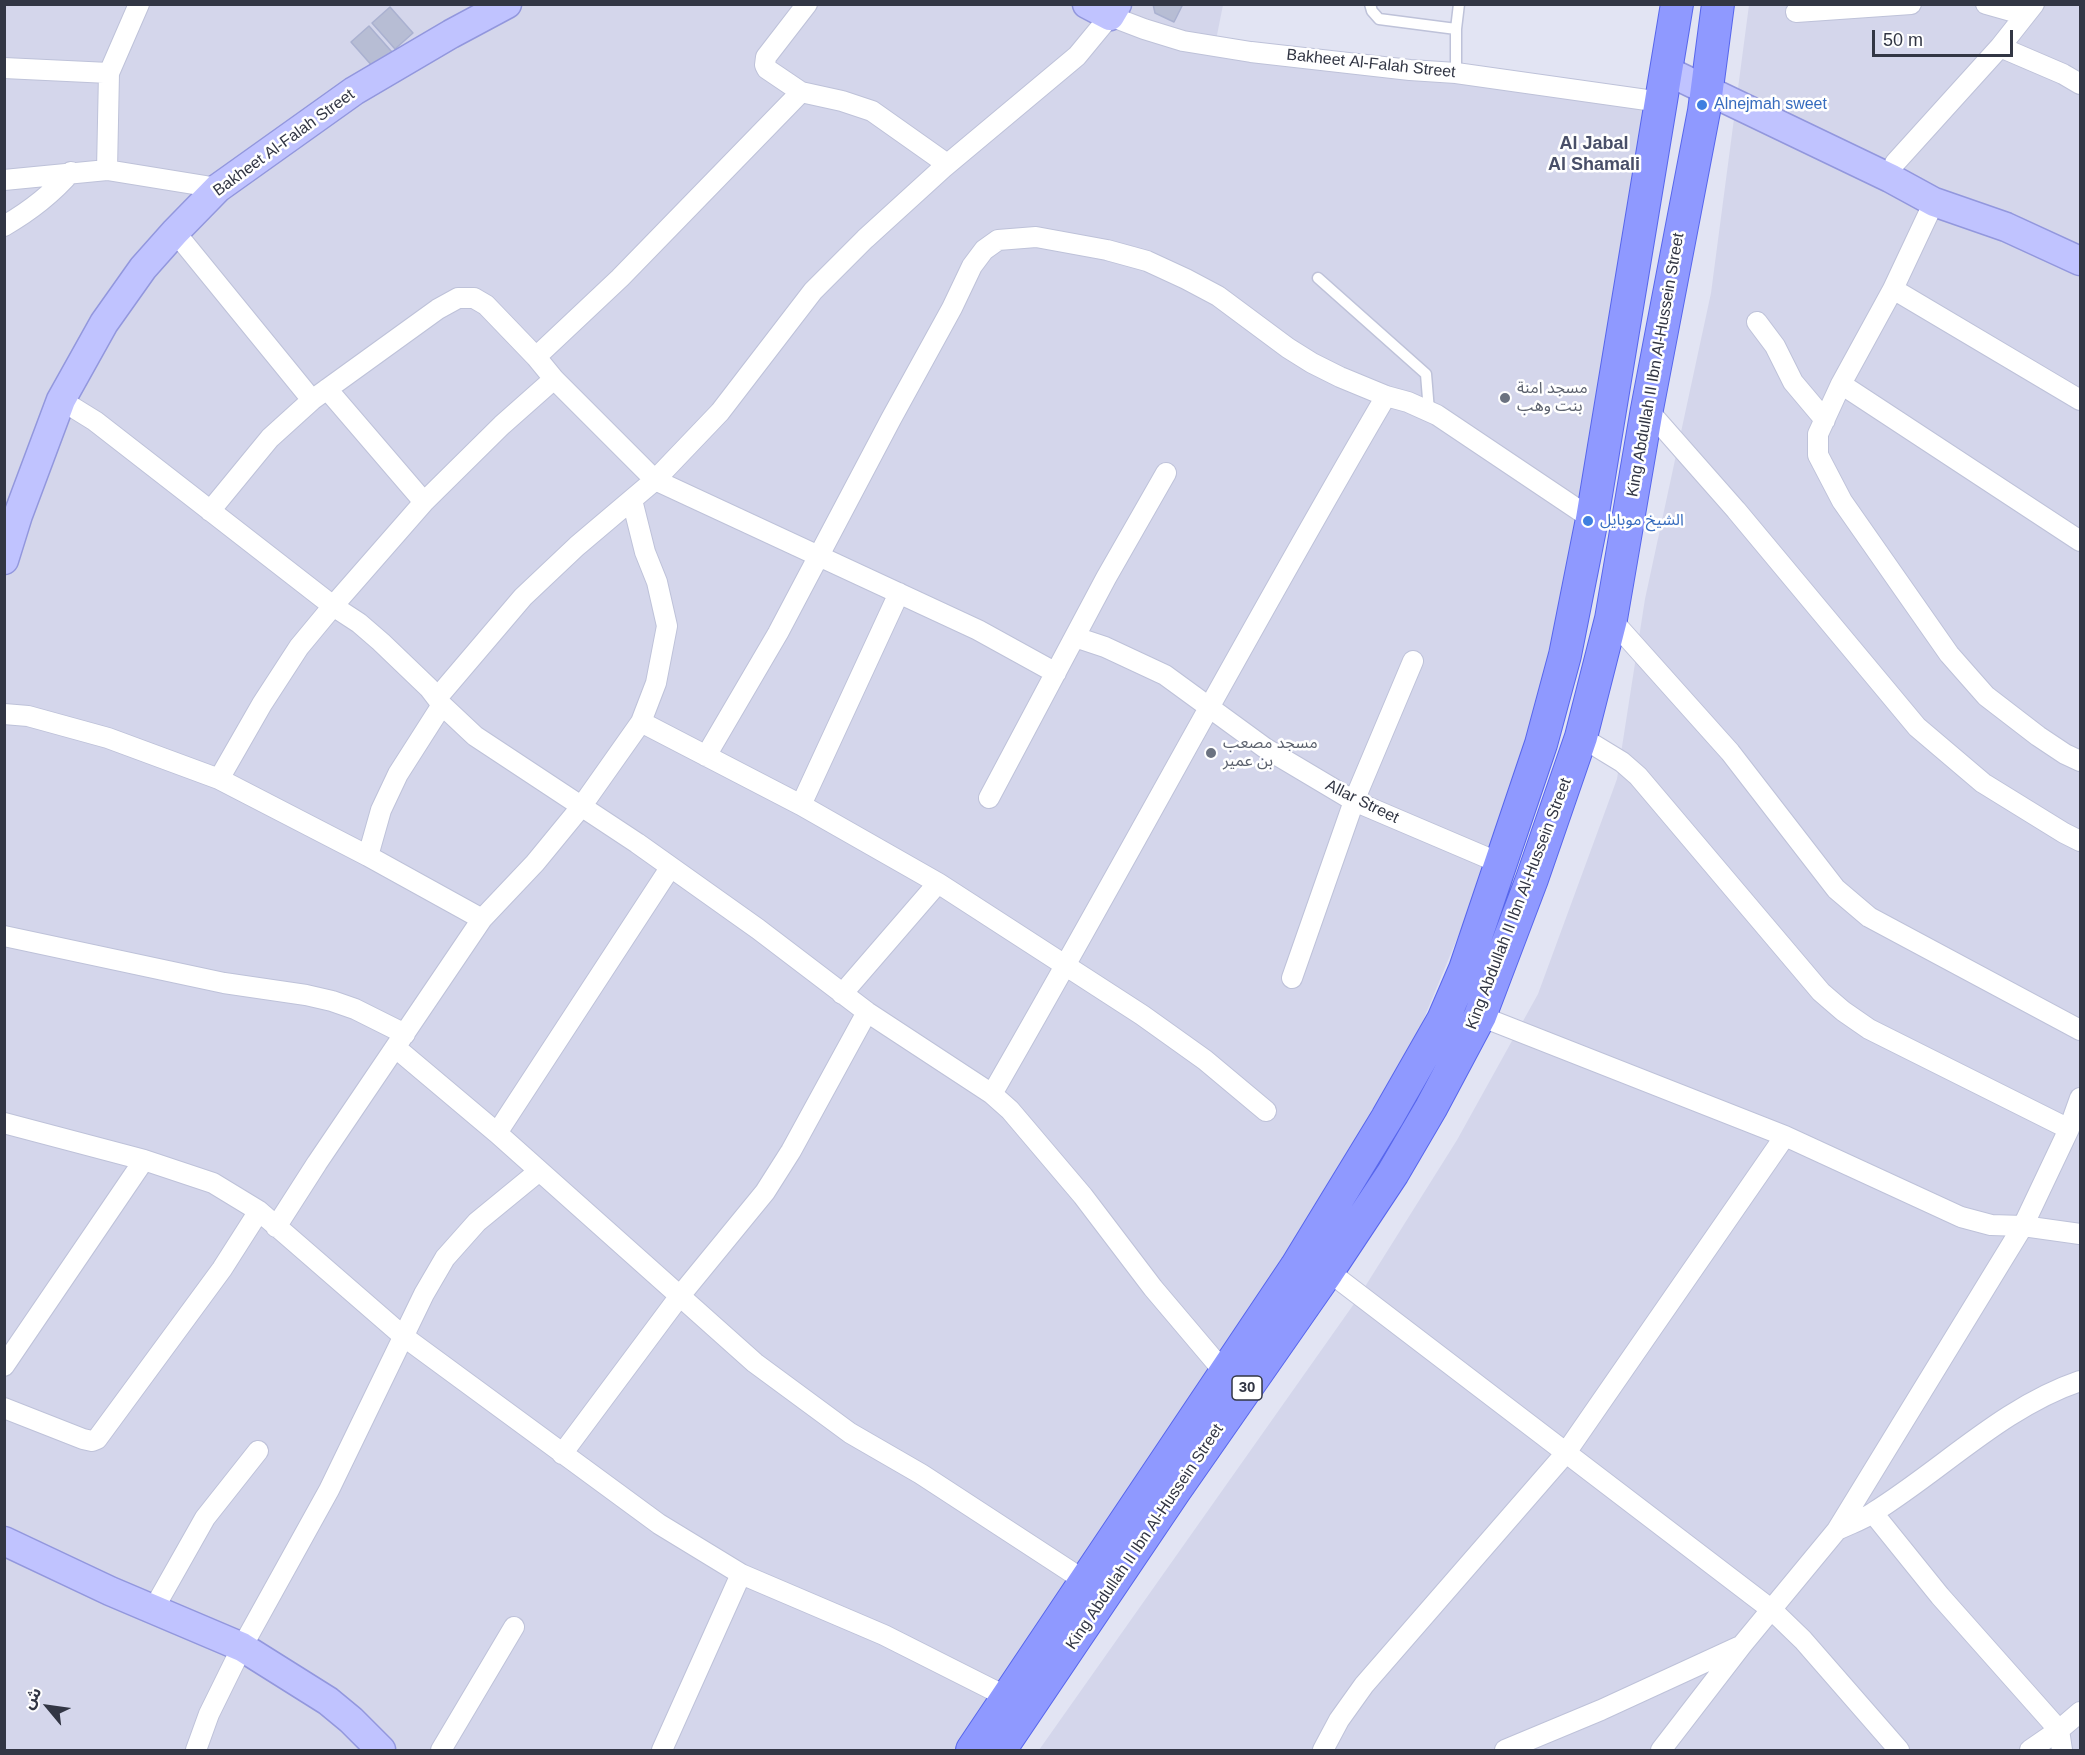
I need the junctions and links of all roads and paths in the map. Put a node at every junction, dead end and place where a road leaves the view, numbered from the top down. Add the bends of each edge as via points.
1 (139, 4) edge
2 (507, 4) edge
3 (807, 4) edge
4 (1370, 4) edge
5 (1459, 4) edge
6 (1677, 4) edge
7 (1718, 4) edge
8 (1911, 4) edge
9 (1986, 4) edge
10 (1105, 8) edge
11 (2029, 10) edge
12 (1796, 12) dead end
13 (1456, 29) junction
14 (2000, 47) junction
15 (1669, 62) junction
16 (4, 68) edge
17 (109, 73) junction
18 (1456, 73) junction
19 (1707, 80) junction
20 (2080, 84) edge
21 (801, 92) junction
22 (1661, 102) junction
23 (1895, 163) junction
24 (947, 164) junction
25 (107, 170) junction
26 (71, 172) junction
27 (4, 180) edge
28 (218, 188) junction
29 (1935, 202) junction
30 (4, 226) edge
31 (2006, 227) junction
32 (174, 232) junction
33 (2080, 261) edge
34 (1318, 278) dead end
35 (1893, 289) junction
36 (1757, 322) dead end
37 (536, 357) junction
38 (554, 379) junction
39 (1841, 384) junction
40 (319, 394) junction
41 (1386, 396) junction
42 (61, 400) junction
43 (2080, 400) edge
44 (1647, 409) junction
45 (1429, 411) junction
46 (1825, 420) junction
47 (1166, 473) dead end
48 (655, 480) junction
49 (632, 500) junction
50 (424, 502) junction
51 (210, 511) junction
52 (11, 516) edge
53 (1592, 519) junction
54 (2080, 541) edge
55 (817, 556) junction
56 (4, 560) edge
57 (899, 593) junction
58 (333, 606) junction
59 (1611, 619) junction
60 (1075, 637) junction
61 (1413, 661) dead end
62 (1056, 673) junction
63 (440, 702) junction
64 (1210, 708) junction
65 (4, 714) edge
66 (641, 722) junction
67 (1581, 737) junction
68 (706, 756) junction
69 (2080, 761) edge
70 (219, 779) junction
71 (989, 798) dead end
72 (1354, 801) junction
73 (801, 805) junction
74 (581, 807) junction
75 (2080, 841) edge
76 (368, 856) junction
77 (1502, 864) junction
78 (670, 868) junction
79 (938, 884) junction
80 (482, 919) junction
81 (4, 936) edge
82 (1066, 965) junction
83 (1292, 978) dead end
84 (842, 994) junction
85 (867, 1012) junction
86 (1480, 1016) junction
87 (2080, 1030) edge
88 (400, 1041) junction
89 (992, 1094) junction
90 (2080, 1098) edge
91 (1266, 1110) dead end
92 (4, 1123) edge
93 (2069, 1129) junction
94 (497, 1133) junction
95 (1785, 1136) junction
96 (144, 1160) junction
97 (538, 1172) junction
98 (259, 1211) junction
99 (2024, 1226) junction
100 (276, 1227) junction
101 (2080, 1234) edge
102 (1328, 1271) junction
103 (679, 1296) junction
104 (403, 1336) junction
105 (4, 1366) edge
106 (1225, 1373) junction
107 (2080, 1381) edge
108 (4, 1408) edge
109 (1205, 1425) junction
110 (258, 1451) dead end
111 (562, 1454) junction
112 (1565, 1454) junction
113 (1163, 1485) junction
114 (1873, 1513) junction
115 (1837, 1530) junction
116 (4, 1541) edge
117 (741, 1574) junction
118 (1085, 1581) junction
119 (153, 1610) junction
120 (1772, 1610) junction
121 (514, 1627) dead end
122 (1742, 1646) junction
123 (242, 1647) junction
124 (1007, 1697) junction
125 (2080, 1712) edge
126 (2059, 1730) junction
127 (196, 1750) edge
128 (381, 1750) edge
129 (441, 1750) edge
130 (662, 1750) edge
131 (972, 1750) edge
132 (1000, 1750) edge
133 (1323, 1750) edge
134 (1504, 1750) edge
135 (1662, 1750) edge
136 (1899, 1750) edge
137 (2030, 1750) edge
138 (2062, 1750) edge

1 - 17 street
2 - 28 street, Bakheet Al-Falah Street via 354,91
3 - 21 street via 766,57 765,64
4 - 13 lane via 1379,19
5 - 13 lane
6 - 15 main road, King Abdullah II Ibn Al-Hussein Street / 30
7 - 19 main road, King Abdullah II Ibn Al-Hussein Street / 30
8 - 12 street
9 - 11 street
10 - 18 street, Bakheet Al-Falah Street via 1144,29 1184,41 1251,52
10 - 24 street via 1077,56
11 - 14 street
13 - 18 lane
14 - 20 street
14 - 23 street
15 - 19 street
15 - 22 main road, King Abdullah II Ibn Al-Hussein Street / 30
16 - 17 street
17 - 25 street
18 - 22 street, Bakheet Al-Falah Street
19 - 23 street
19 - 29 street
19 - 44 main road, King Abdullah II Ibn Al-Hussein Street / 30
21 - 24 street via 872,111
21 - 37 street via 620,278
22 - 53 main road, King Abdullah II Ibn Al-Hussein Street / 30
23 - 31 street via 1943,187
24 - 48 street via 813,291 720,412
25 - 26 street
25 - 28 street
26 - 27 street
26 - 30 street via 33,209
28 - 32 street, Bakheet Al-Falah Street
29 - 31 street
29 - 35 street
31 - 33 street
32 - 40 street
32 - 42 street, Bakheet Al-Falah Street via 104,323
34 - 45 lane via 1426,374
35 - 39 street
35 - 43 street
36 - 46 street via 1775,346 1793,382
37 - 38 street
37 - 40 street via 486,305 474,298 458,298
38 - 48 street
38 - 50 street
39 - 46 street
39 - 54 street
40 - 50 street
40 - 51 street via 270,438
41 - 45 street
41 - 55 street via 1312,363 1218,296 1147,261 1036,237 998,240 972,266
41 - 64 street
42 - 51 street
42 - 52 street, Bakheet Al-Falah Street
44 - 59 main road, King Abdullah II Ibn Al-Hussein Street / 30
44 - 75 street via 1917,728 1983,783
45 - 53 street
46 - 69 street via 1818,434 1818,454 1842,501 1949,654 1986,696 2038,736
47 - 60 street
48 - 49 street
48 - 55 street
49 - 63 street via 524,597
49 - 66 street via 667,626 656,683
50 - 58 street
51 - 58 street
52 - 56 street, Bakheet Al-Falah Street
53 - 77 main road, King Abdullah II Ibn Al-Hussein Street / 30 via 1565,655
55 - 57 street
55 - 68 street via 778,633
57 - 62 street
57 - 73 street
58 - 63 street via 381,642
58 - 70 street via 299,647
59 - 67 main road, King Abdullah II Ibn Al-Hussein Street / 30
59 - 87 street via 1730,752 1836,889 1852,904
60 - 62 street
60 - 64 street, Allar Street via 1165,675
61 - 72 street
62 - 71 street
63 - 74 street via 475,736
63 - 76 street via 381,810
64 - 72 street, Allar Street via 1265,748
64 - 82 street
65 - 70 street via 28,716 108,738
66 - 68 street
66 - 74 street
67 - 86 main road, King Abdullah II Ibn Al-Hussein Street / 30
67 - 93 street via 1638,776 1821,992 1843,1011 1869,1029
68 - 73 street
70 - 76 street
72 - 77 street, Allar Street
72 - 83 street
73 - 79 street
74 - 78 street
74 - 80 street
76 - 80 street
77 - 106 main road, King Abdullah II Ibn Al-Hussein Street / 30 via 1443,1020 1354,1174
78 - 84 street
78 - 94 street
79 - 82 street
79 - 84 street
80 - 88 street
81 - 88 street via 225,984 332,1001 355,1009
82 - 89 street
82 - 91 street via 1205,1060
84 - 85 street
85 - 89 street
85 - 103 street via 765,1192
86 - 95 street
86 - 102 main road, King Abdullah II Ibn Al-Hussein Street / 30 via 1409,1145
88 - 94 street
88 - 100 street
89 - 106 street via 1076,1188
90 - 93 street
92 - 96 street
93 - 99 street
94 - 97 street
95 - 99 street via 1962,1216 1991,1225
95 - 112 street
96 - 98 street via 213,1183
96 - 105 street
97 - 103 street
97 - 104 street via 477,1222 445,1258
98 - 100 street
98 - 108 street via 222,1269 97,1439 82,1439
99 - 101 street
99 - 115 street
100 - 104 street
102 - 109 main road, King Abdullah II Ibn Al-Hussein Street / 30
102 - 112 street
103 - 111 street
103 - 118 street via 755,1363 825,1416
104 - 111 street
104 - 123 street via 329,1490
106 - 109 main road, King Abdullah II Ibn Al-Hussein Street / 30
107 - 114 street via 2003,1420
109 - 113 main road, King Abdullah II Ibn Al-Hussein Street / 30
110 - 119 street via 205,1518
111 - 117 street via 659,1524
112 - 120 street
112 - 133 street via 1364,1685
113 - 118 main road, King Abdullah II Ibn Al-Hussein Street / 30
113 - 132 main road, King Abdullah II Ibn Al-Hussein Street / 30
114 - 115 street
114 - 126 street
115 - 120 street
116 - 119 street
117 - 124 street via 884,1635
117 - 130 street
118 - 124 main road, King Abdullah II Ibn Al-Hussein Street / 30
119 - 123 street
120 - 122 street
120 - 136 street
121 - 129 street
122 - 134 street
122 - 135 street
123 - 127 street
123 - 128 street via 328,1701
124 - 131 main road, King Abdullah II Ibn Al-Hussein Street / 30
125 - 126 street
126 - 137 street
126 - 138 street

